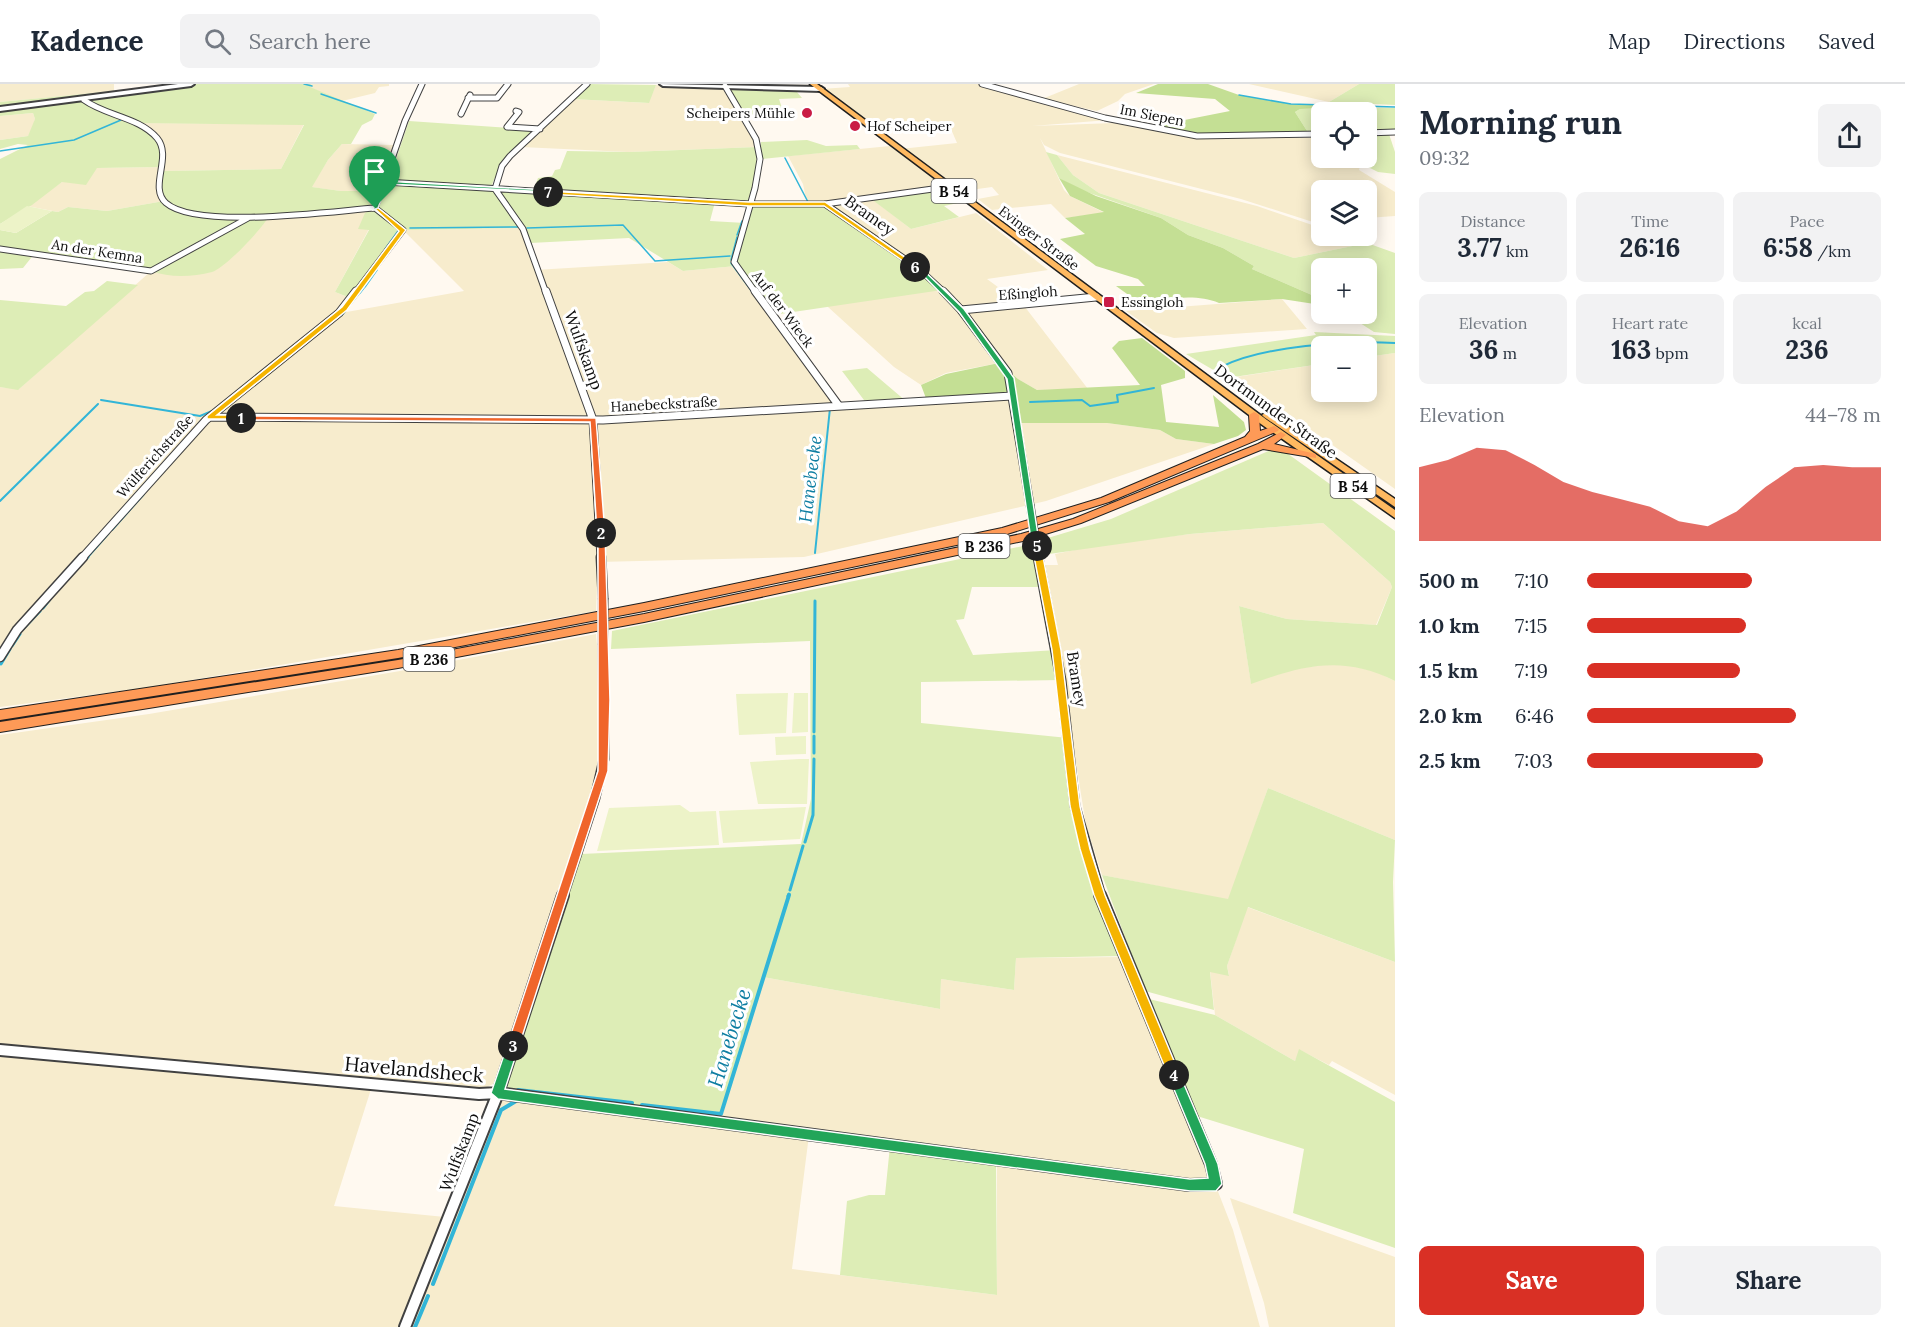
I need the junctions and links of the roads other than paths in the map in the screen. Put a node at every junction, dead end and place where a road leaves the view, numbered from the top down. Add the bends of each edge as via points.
1 (191, 84) edge
2 (422, 84) edge
3 (508, 84) edge
4 (587, 84) edge
5 (663, 84) edge
6 (982, 84) edge
7 (725, 86) junction
8 (817, 87) edge
9 (84, 100) junction
10 (0, 109) edge
11 (516, 111) dead end
12 (461, 114) dead end
13 (540, 129) junction
14 (1395, 132) edge
15 (1377, 133) edge
16 (1311, 134) edge
17 (385, 182) junction
18 (940, 188) dead end
19 (495, 189) junction
20 (749, 204) junction
21 (825, 204) junction
22 (375, 208) junction
23 (248, 218) junction
24 (0, 249) edge
25 (1096, 297) junction
26 (961, 310) junction
27 (1192, 368) junction
28 (1012, 396) junction
29 (839, 406) junction
30 (1254, 415) junction
31 (210, 417) junction
32 (593, 420) junction
33 (1283, 431) junction
34 (1249, 439) junction
35 (1262, 446) junction
36 (1312, 456) junction
37 (1395, 504) edge
38 (1395, 515) edge
39 (0, 657) edge
40 (0, 715) edge
41 (0, 727) edge
42 (0, 1050) edge
43 (498, 1093) junction
44 (1216, 1184) joint
45 (405, 1327) edge

1 - 9 street
2 - 17 street
3 - 12 street via 497,98 470,96
4 - 13 street
5 - 7 street
6 - 16 street, Im Siepen via 1111,120 1197,136
7 - 8 street
7 - 20 street, Auf der Wieck via 747,121 759,150
8 - 25 main road, Evinger Straße / B 54
9 - 10 street
9 - 23 street via 157,138 165,158 160,190 170,206
11 - 13 street via 519,112 507,127
13 - 19 street via 502,166
14 - 15 street
17 - 19 street
17 - 22 street
18 - 21 street
19 - 20 street
19 - 32 street, Wulfskamp via 523,229
20 - 21 street
20 - 29 street, Auf der Wieck via 734,262
21 - 26 street, Bramey via 918,268
22 - 23 street
22 - 31 street, Wülferichstraße via 403,230 353,299
23 - 24 street, An der Kemna via 151,272
25 - 26 street, Eßingloh
25 - 27 main road, Evinger Straße / B 54
26 - 28 street, Bramey via 1008,373
27 - 30 main road, Dortmunder Straße / B 54
27 - 33 main road, Dortmunder Straße / B 54
28 - 29 street, Hanebeckstraße
28 - 44 street, Bramey, bridge via 1057,650 1075,806 1085,849
29 - 32 street, Hanebeckstraße
30 - 33 main road, Dortmunder Straße / B 54
30 - 34 highway via 1255,431
31 - 32 street, Hanebeckstraße
31 - 39 street, Wülferichstraße via 17,630
32 - 43 street, Wulfskamp, bridge via 603,598 603,771
33 - 34 highway, B 236
33 - 35 highway, B 236
33 - 36 main road, Dortmunder Straße / B 54
33 - 37 main road, Dortmunder Straße / B 54
34 - 40 highway, B 236 via 1105,500 1004,531 667,603 398,654
35 - 36 highway
35 - 41 highway, B 236 via 1077,521 950,553 654,616 398,664
36 - 38 main road, Dortmunder Straße / B 54
42 - 43 street, Havelandsheck
43 - 44 street, Havelandsheck via 1190,1185
43 - 45 street, Wulfskamp

